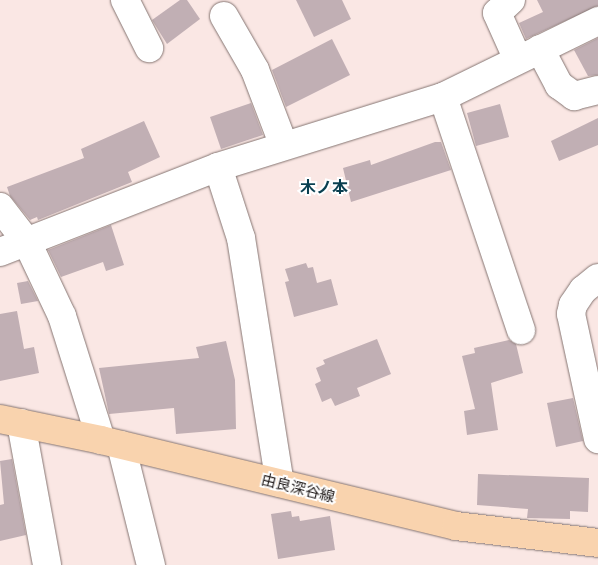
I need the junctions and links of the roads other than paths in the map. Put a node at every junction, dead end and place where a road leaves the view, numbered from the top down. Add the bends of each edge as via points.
1 (125, 0) edge
2 (511, 0) edge
3 (224, 16) dead end
4 (598, 21) edge
5 (149, 48) dead end
6 (529, 55) junction
7 (598, 90) edge
8 (443, 97) junction
9 (284, 146) junction
10 (218, 166) junction
11 (0, 207) edge
12 (27, 242) junction
13 (0, 252) edge
14 (598, 278) edge
15 (521, 330) dead end
16 (593, 390) edge
17 (10, 421) edge
18 (598, 439) edge
19 (111, 443) junction
20 (280, 484) junction
21 (598, 543) edge
22 (47, 565) edge
23 (151, 565) edge

1 - 5 street
2 - 6 street via 497,13
3 - 9 street via 255,70
4 - 6 street
6 - 7 street via 574,96
6 - 8 street
8 - 9 street
8 - 15 street
9 - 10 street
10 - 12 street
10 - 20 street via 241,238
11 - 12 street
12 - 13 street
12 - 19 street via 62,316
14 - 16 street via 583,290 573,304 571,314
16 - 18 street
17 - 19 main road, 由良深谷線
17 - 22 street
19 - 20 main road, 由良深谷線
19 - 23 street
20 - 21 main road, 由良深谷線 via 456,526

